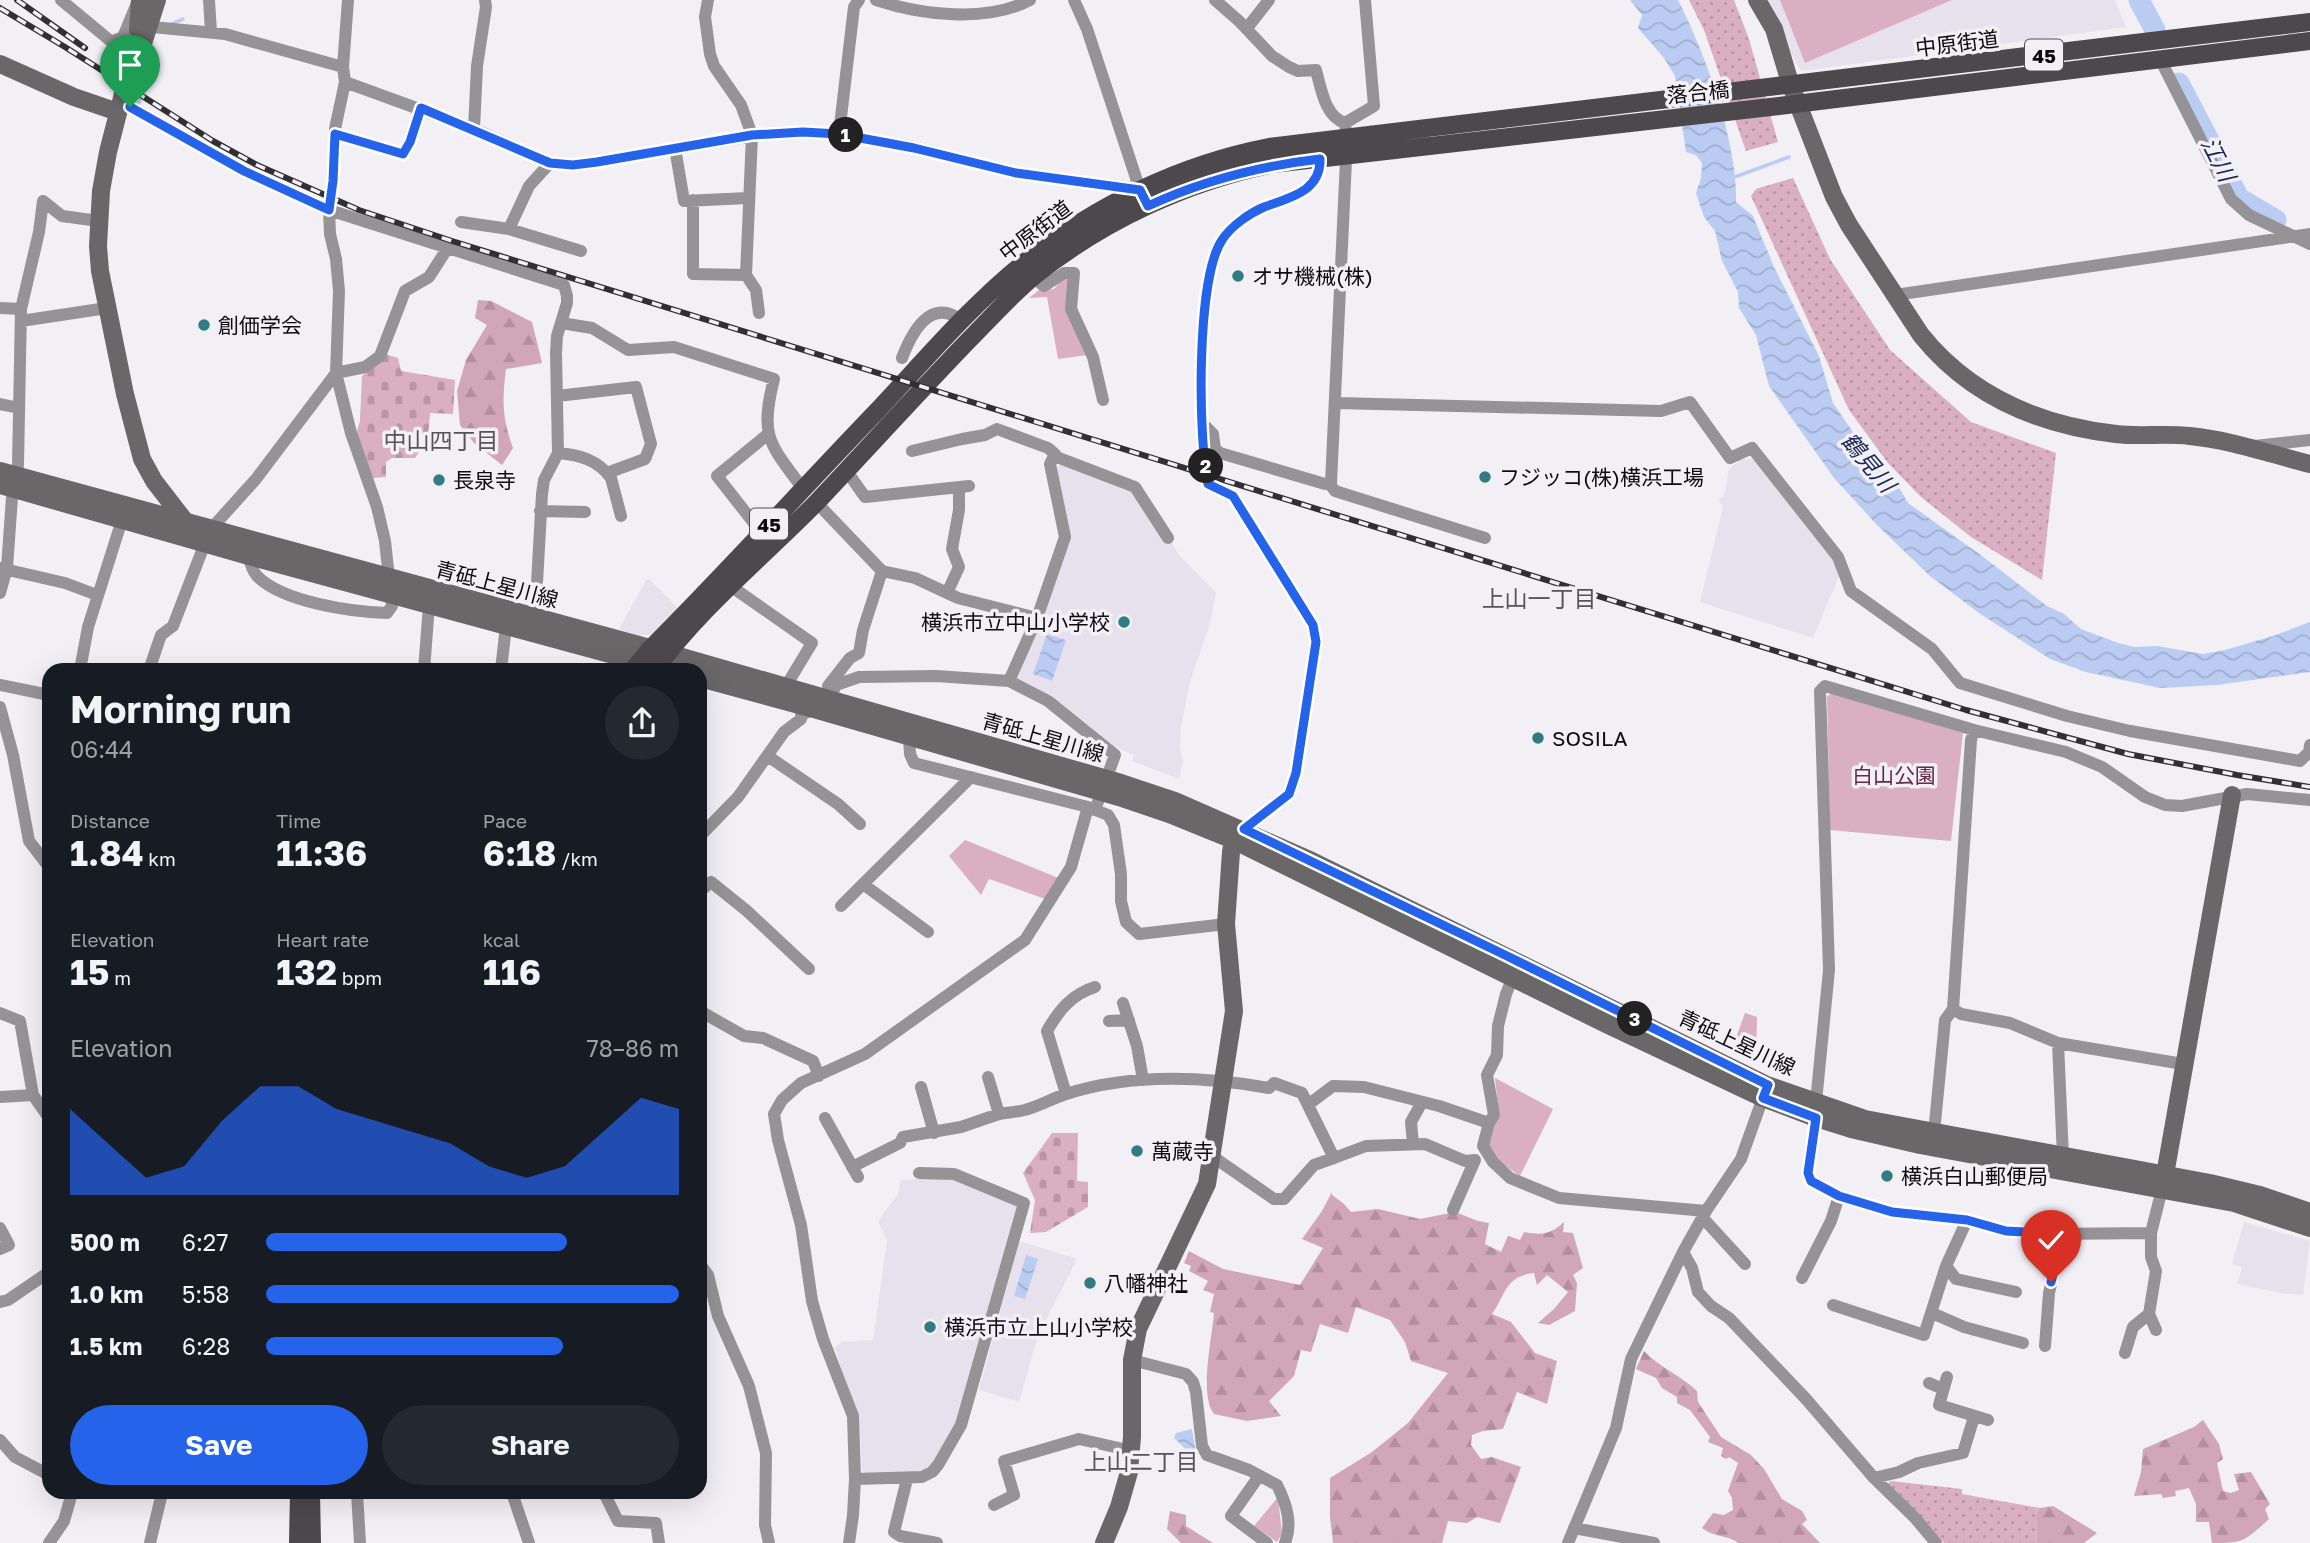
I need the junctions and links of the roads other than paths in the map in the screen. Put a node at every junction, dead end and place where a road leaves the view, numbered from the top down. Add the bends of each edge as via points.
1 (61, 0) edge
2 (140, 0) edge
3 (156, 0) edge
4 (209, 0) edge
5 (348, 0) edge
6 (485, 0) edge
7 (708, 0) edge
8 (859, 0) edge
9 (876, 0) edge
10 (1030, 0) edge
11 (1074, 0) edge
12 (1215, 0) edge
13 (1269, 0) edge
14 (1365, 0) edge
15 (1757, 0) edge
16 (2310, 22) edge
17 (156, 27) junction
18 (1247, 28) junction
19 (211, 32) junction
20 (2310, 40) edge
21 (113, 41) junction
22 (2160, 59) junction
23 (132, 62) junction
24 (0, 64) edge
25 (343, 67) junction
26 (345, 82) junction
27 (1787, 96) junction
28 (114, 107) junction
29 (421, 108) junction
30 (1616, 115) joint
31 (474, 129) junction
32 (335, 134) junction
33 (839, 134) junction
34 (752, 135) junction
35 (1346, 139) junction
36 (675, 148) junction
37 (1320, 159) junction
38 (550, 163) junction
39 (748, 198) junction
40 (1144, 198) junction
41 (693, 200) junction
42 (329, 210) junction
43 (99, 221) junction
44 (461, 222) dead end
45 (509, 229) junction
46 (2310, 234) edge
47 (2291, 237) junction
48 (2310, 244) edge
49 (447, 249) junction
50 (581, 251) dead end
51 (746, 275) junction
52 (1033, 277) junction
53 (1895, 295) junction
54 (0, 308) edge
55 (107, 308) junction
56 (759, 313) dead end
57 (21, 315) junction
58 (962, 321) junction
59 (561, 323) junction
60 (902, 358) dead end
61 (336, 373) junction
62 (557, 396) junction
63 (1103, 400) dead end
64 (1336, 403) junction
65 (0, 404) edge
66 (19, 408) junction
67 (1203, 425) junction
68 (767, 435) junction
69 (2310, 440) edge
70 (2247, 447) junction
71 (912, 452) dead end
72 (558, 453) junction
73 (1054, 456) junction
74 (2310, 464) edge
75 (846, 470) junction
76 (607, 474) junction
77 (8, 480) edge
78 (1329, 483) junction
79 (803, 489) junction
80 (816, 502) junction
81 (540, 512) junction
82 (585, 512) dead end
83 (621, 516) dead end
84 (122, 520) junction
85 (187, 524) junction
86 (761, 531) junction
87 (208, 537) junction
88 (1168, 538) dead end
89 (1485, 538) dead end
90 (249, 556) junction
91 (4, 568) edge
92 (882, 571) junction
93 (391, 587) junction
94 (732, 587) junction
95 (0, 593) edge
96 (947, 593) junction
97 (97, 595) junction
98 (429, 605) junction
99 (535, 618) junction
100 (1037, 618) junction
101 (506, 626) junction
102 (81, 663) edge
103 (151, 663) edge
104 (425, 663) edge
105 (502, 663) edge
106 (653, 663) edge
107 (707, 672) edge
108 (707, 679) edge
109 (1009, 681) junction
110 (0, 685) edge
111 (786, 686) junction
112 (42, 694) edge
113 (821, 702) junction
114 (0, 707) edge
115 (1974, 730) junction
116 (909, 738) junction
117 (2310, 745) edge
118 (6, 755) edge
119 (769, 757) junction
120 (971, 777) junction
121 (2232, 795) junction
122 (2310, 800) edge
123 (1093, 808) junction
124 (860, 824) dead end
125 (707, 829) edge
126 (1239, 835) junction
127 (42, 858) edge
128 (863, 884) junction
129 (707, 885) edge
130 (841, 905) dead end
131 (1226, 924) junction
132 (928, 932) dead end
133 (809, 969) dead end
134 (1516, 969) junction
135 (1095, 986) dead end
136 (1123, 1003) dead end
137 (1953, 1009) junction
138 (0, 1013) edge
139 (707, 1015) edge
140 (1129, 1020) junction
141 (1109, 1021) dead end
142 (2058, 1043) junction
143 (2183, 1064) junction
144 (819, 1076) junction
145 (988, 1077) dead end
146 (1143, 1080) junction
147 (1224, 1080) junction
148 (921, 1087) dead end
149 (1765, 1092) junction
150 (1066, 1094) junction
151 (33, 1095) junction
152 (0, 1097) edge
153 (1422, 1102) junction
154 (1309, 1104) junction
155 (42, 1108) edge
156 (1816, 1110) junction
157 (999, 1114) junction
158 (825, 1118) dead end
159 (1489, 1123) junction
160 (934, 1133) junction
161 (1934, 1133) junction
162 (1413, 1144) junction
163 (1483, 1146) junction
164 (1212, 1156) junction
165 (2063, 1157) junction
166 (1335, 1158) junction
167 (1475, 1160) junction
168 (919, 1173) dead end
169 (2163, 1182) junction
170 (1839, 1196) junction
171 (1453, 1210) dead end
172 (2310, 1212) edge
173 (1704, 1214) junction
174 (1967, 1220) junction
175 (0, 1228) edge
176 (2310, 1228) edge
177 (2151, 1233) junction
178 (2059, 1234) junction
179 (0, 1250) edge
180 (1683, 1252) junction
181 (1745, 1264) dead end
182 (1947, 1266) junction
183 (707, 1274) edge
184 (42, 1277) edge
185 (1802, 1278) dead end
186 (2016, 1292) dead end
187 (0, 1302) edge
188 (1833, 1305) dead end
189 (1932, 1313) junction
190 (2149, 1314) junction
191 (2156, 1329) dead end
192 (2023, 1343) dead end
193 (2045, 1346) dead end
194 (2125, 1353) dead end
195 (1132, 1360) junction
196 (1929, 1383) dead end
197 (1975, 1417) junction
198 (1988, 1420) dead end
199 (0, 1440) edge
200 (1132, 1451) junction
201 (42, 1471) edge
202 (1259, 1476) junction
203 (1874, 1478) junction
204 (855, 1479) junction
205 (908, 1479) junction
206 (70, 1499) edge
207 (161, 1499) edge
208 (299, 1499) edge
209 (311, 1499) edge
210 (357, 1499) edge
211 (513, 1499) edge
212 (607, 1499) edge
213 (994, 1505) dead end
214 (1574, 1528) junction
215 (523, 1540) edge
216 (899, 1540) edge
217 (1930, 1541) edge
218 (49, 1543) edge
219 (150, 1543) edge
220 (299, 1543) edge
221 (312, 1543) edge
222 (360, 1543) edge
223 (659, 1543) edge
224 (769, 1543) edge
225 (849, 1543) edge
226 (937, 1543) edge
227 (1104, 1543) edge
228 (1267, 1543) edge
229 (1284, 1543) edge
230 (1568, 1543) edge
231 (1654, 1543) edge

1 - 21 street
2 - 17 main road
2 - 21 street via 123,37
3 - 17 main road
4 - 19 street
5 - 25 street
6 - 31 street
7 - 34 street via 709,54 741,105
8 - 33 street via 854,7
9 - 10 street via 932,13 995,11
11 - 40 street
12 - 18 street
13 - 18 street
14 - 35 street via 1374,106
15 - 27 main road via 1774,29
16 - 27 main road, 中原街道 / 45
17 - 19 street
17 - 23 main road
18 - 35 street via 1272,56 1289,67 1316,71 1326,104
19 - 25 street
20 - 22 main road, 中原街道 / 45
21 - 23 street
22 - 27 main road, 中原街道 / 45
22 - 47 street via 2231,199 2249,215
23 - 28 main road
24 - 28 main road
25 - 26 street
26 - 29 street
26 - 32 street
27 - 30 main road, 落合橋 / 45
27 - 53 main road via 1839,206
28 - 42 street
28 - 43 main road via 100,150 106,164
29 - 31 street
29 - 32 street via 403,154
30 - 35 main road, 中原街道 / 45
31 - 38 street
32 - 42 street
33 - 34 street
33 - 40 street
34 - 36 street
34 - 39 street
35 - 37 main road, 中原街道 / 45
35 - 40 main road, 中原街道 / 45 via 1250,151 1191,169
35 - 64 street
36 - 38 street via 573,165
36 - 41 street via 684,201
37 - 40 main road, 中原街道 / 45 via 1273,164
37 - 67 street via 1313,182 1298,196 1245,218 1222,240 1215,255 1206,299 1200,377
38 - 45 street via 529,186
39 - 41 street
39 - 51 street
40 - 52 main road, 中原街道 / 45
40 - 58 main road, 中原街道 / 45 via 1083,221 1026,261
41 - 51 street via 693,274
42 - 49 street
42 - 61 street via 339,291
43 - 55 main road via 100,271
43 - 57 street via 62,216 43,201
44 - 45 street
45 - 50 street
46 - 47 street
47 - 48 street
47 - 53 street
49 - 59 street via 564,285 567,296
49 - 61 street via 429,277 405,291 380,356 365,367
51 - 56 street via 756,290
52 - 63 street via 1044,286 1065,273 1074,273 1071,309 1093,357
52 - 75 main road, 中原街道 / 45
53 - 70 main road via 1946,363 2010,407 2088,430 2194,436
54 - 57 street
55 - 57 street
55 - 85 main road via 142,459
57 - 66 street
58 - 60 street via 944,311 932,315 913,332
58 - 79 main road, 中原街道 / 45
59 - 62 street
59 - 68 street via 592,328 628,350 674,347 774,379
61 - 87 street
61 - 93 street via 377,507
62 - 72 street
62 - 76 street via 636,387 651,444 645,459
64 - 78 street
64 - 117 street via 1635,403 1661,411 1690,402 1730,458 1752,448 1838,557 1851,591 1932,649 1960,682 2071,717 2169,738 2300,761
65 - 66 street
66 - 77 street
67 - 78 street via 1213,433 1220,453
67 - 126 street via 1208,484 1233,496 1313,625 1316,642 1289,794
68 - 79 street
68 - 86 street via 717,476
69 - 70 street
70 - 74 main road
71 - 73 street via 996,429 1048,448
72 - 76 street via 579,454
72 - 81 street via 544,480
73 - 88 street via 1135,487
73 - 100 street via 1050,464 1065,537
75 - 80 main road, 中原街道 / 45
75 - 96 street via 865,497 964,487 951,549 959,568
76 - 83 street
77 - 84 main road
77 - 85 main road, 青砥上星川線
77 - 91 street
78 - 89 street via 1335,491
79 - 86 main road, 中原街道 / 45
80 - 92 street
80 - 94 main road, 中原街道 / 45
81 - 82 street
81 - 99 street
84 - 87 main road
84 - 97 street
85 - 87 main road, 青砥上星川線
86 - 106 main road, 中原街道 / 45
87 - 90 main road, 青砥上星川線
87 - 93 main road, 青砥上星川線
87 - 103 street via 173,626 161,635
90 - 93 main road, 青砥上星川線
90 - 93 street via 257,576 280,591 357,612 387,613 392,606
91 - 95 street
91 - 97 street
92 - 96 street via 915,578
92 - 113 street via 859,653 850,658
93 - 98 main road, 青砥上星川線
93 - 99 main road, 青砥上星川線
94 - 106 main road, 中原街道 / 45
94 - 111 street via 813,643
96 - 100 street
97 - 102 street
98 - 101 main road, 青砥上星川線
98 - 104 street
99 - 106 main road, 青砥上星川線
100 - 109 street
101 - 105 street
101 - 106 main road, 青砥上星川線
107 - 111 main road, 青砥上星川線
108 - 113 main road, 青砥上星川線
109 - 113 street via 859,677 836,685
109 - 123 street via 1032,691 1115,755
110 - 112 street
111 - 113 main road, 青砥上星川線
113 - 116 main road, 青砥上星川線
113 - 119 street via 784,732
113 - 126 main road, 青砥上星川線 via 1121,783 1175,801
114 - 118 street
115 - 121 street via 2078,757 2165,805
115 - 137 street
115 - 156 street via 1825,686 1820,691 1829,970
116 - 120 street via 909,754 915,763
116 - 126 main road, 青砥上星川線
118 - 127 street via 29,841
119 - 124 street
119 - 125 street
120 - 123 street
120 - 128 street
121 - 122 street
121 - 143 main road
123 - 131 street via 1108,815 1114,825 1121,901 1126,922 1139,934
123 - 144 street via 1071,867 1025,940 864,1054
126 - 131 main road via 1231,852
126 - 134 main road, 青砥上星川線
128 - 130 street
128 - 132 street
129 - 133 street via 711,882 747,911
131 - 147 main road via 1234,1011
134 - 149 main road, 青砥上星川線 via 1608,1025
134 - 159 street via 1498,1026 1497,1055 1487,1075 1494,1115
135 - 150 street via 1080,991 1058,1012 1047,1031
136 - 140 street
137 - 142 street via 2010,1023
137 - 161 street via 1945,1020
138 - 151 street via 20,1021
139 - 144 street via 744,1036 763,1038 813,1061
140 - 141 street
140 - 146 street
142 - 143 street
142 - 165 street
143 - 169 main road
144 - 204 street via 801,1083 774,1114 801,1225 812,1301 853,1416
145 - 157 street
146 - 147 street
146 - 150 street
147 - 154 street via 1269,1088 1273,1083 1302,1093
147 - 164 main road
148 - 160 street
149 - 156 main road, 青砥上星川線
149 - 173 street via 1741,1158
150 - 157 street via 1028,1109
151 - 152 street
151 - 155 street
153 - 154 street via 1364,1087 1333,1086
153 - 159 street
153 - 162 street via 1411,1122
154 - 166 street
156 - 161 main road, 青砥上星川線
156 - 169 main road, 青砥上星川線 via 1852,1129 1920,1145
156 - 170 street via 1808,1173 1811,1181
157 - 160 street
158 - 160 street via 855,1172 903,1137
159 - 163 street
161 - 165 main road, 青砥上星川線
162 - 166 street via 1366,1146
162 - 167 street
163 - 167 street
163 - 173 street via 1510,1178 1559,1198
164 - 166 street via 1274,1199 1284,1199 1314,1165
164 - 195 main road via 1207,1184 1138,1329
165 - 169 main road, 青砥上星川線
167 - 171 street
168 - 205 street via 954,1174 1024,1203 961,1425 932,1472
169 - 172 main road, 青砥上星川線 via 2260,1195
169 - 176 main road, 青砥上星川線
169 - 177 street
170 - 174 street via 1892,1212
170 - 185 street
173 - 180 street
173 - 181 street
174 - 178 street via 2006,1231
174 - 182 street
175 - 179 street via 9,1245
177 - 178 street
177 - 190 street via 2151,1258 2157,1271
178 - 193 street
180 - 203 street via 1698,1292 1806,1399
180 - 214 street via 1631,1359 1616,1428
182 - 186 street via 1956,1279
182 - 189 street
183 - 224 street via 718,1316 749,1386 766,1453
184 - 187 street
188 - 189 street via 1924,1335
189 - 192 street
190 - 191 street
190 - 194 street via 2133,1327
195 - 200 main road
195 - 202 street via 1186,1374 1196,1392 1202,1446 1207,1454
196 - 197 street via 1945,1383 1939,1405
197 - 198 street
197 - 203 street via 1963,1453
199 - 201 street via 15,1457
200 - 213 street via 1079,1439 1004,1461 1014,1495
200 - 227 main road via 1123,1494
202 - 228 street via 1231,1516
202 - 229 street via 1277,1485 1283,1497 1289,1528
203 - 217 street via 1915,1518
204 - 205 street
204 - 225 street
205 - 216 street via 894,1527
206 - 218 street via 64,1521
207 - 219 street
208 - 220 main road
209 - 221 main road
210 - 222 street
211 - 215 street
212 - 223 street via 618,1521 656,1523
214 - 230 street
214 - 231 street
216 - 226 street

